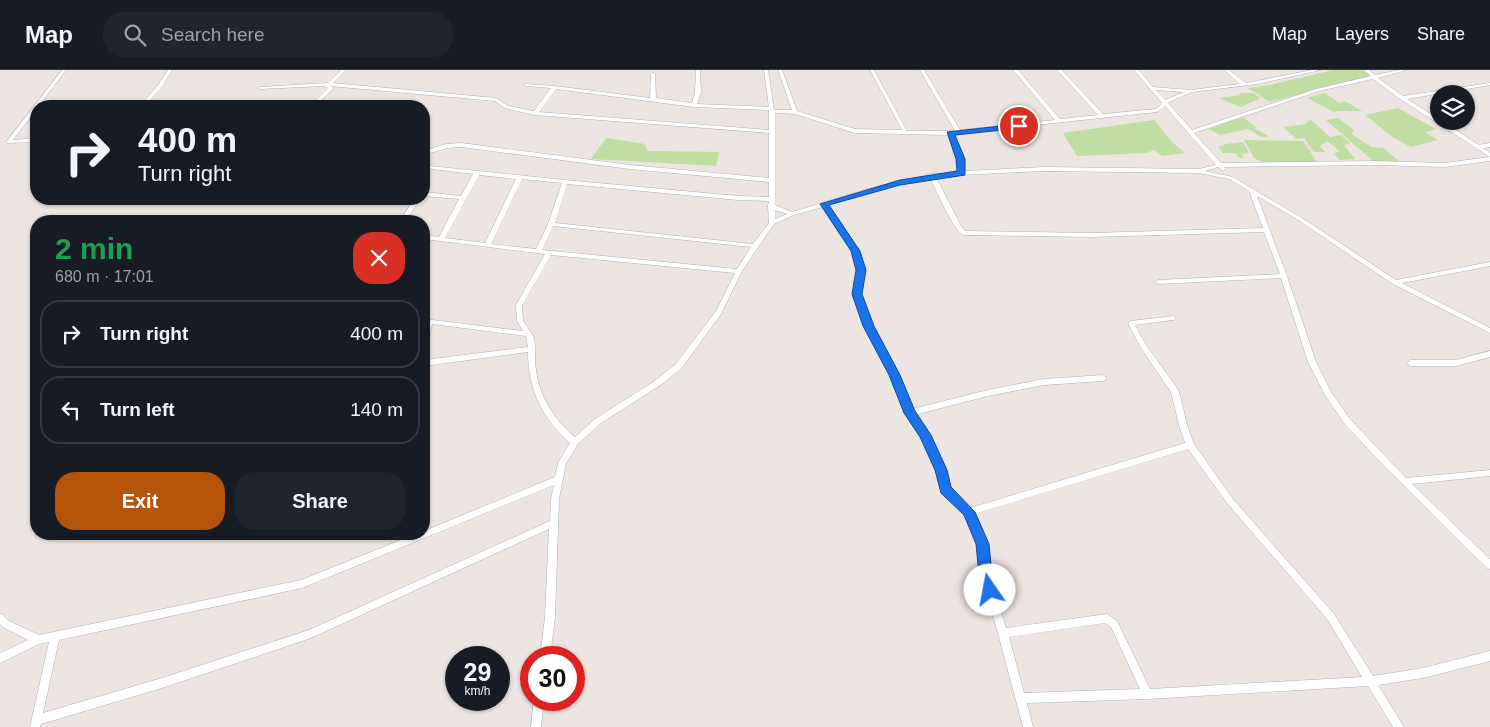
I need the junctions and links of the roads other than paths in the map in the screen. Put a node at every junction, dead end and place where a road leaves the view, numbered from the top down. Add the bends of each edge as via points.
1 (64, 70) edge
2 (170, 70) edge
3 (344, 70) edge
4 (698, 70) edge
5 (766, 70) edge
6 (780, 70) edge
7 (872, 70) edge
8 (922, 70) edge
9 (1014, 70) edge
10 (1060, 70) edge
11 (1136, 70) edge
12 (1226, 70) edge
13 (1319, 70) edge
14 (1366, 70) edge
15 (1405, 70) edge
16 (1303, 71) edge
17 (653, 74) dead end
18 (1375, 77) junction
19 (329, 84) junction
20 (1244, 84) junction
21 (1490, 84) edge
22 (527, 86) dead end
23 (555, 87) junction
24 (260, 88) dead end
25 (1152, 88) junction
26 (1191, 91) junction
27 (1402, 98) junction
28 (41, 100) edge
29 (147, 100) edge
30 (318, 100) edge
31 (653, 100) junction
32 (1165, 104) junction
33 (694, 105) junction
34 (771, 110) junction
35 (1157, 110) junction
36 (795, 112) junction
37 (535, 114) junction
38 (1174, 114) junction
39 (30, 115) edge
40 (1102, 116) junction
41 (1060, 121) junction
42 (771, 132) junction
43 (1191, 132) junction
44 (906, 133) junction
45 (950, 133) junction
46 (959, 133) junction
47 (30, 140) edge
48 (1490, 145) edge
49 (1478, 147) junction
50 (430, 150) edge
51 (1490, 155) edge
52 (1490, 159) edge
53 (1221, 165) junction
54 (432, 167) dead end
55 (1199, 171) junction
56 (477, 173) junction
57 (962, 173) junction
58 (932, 176) junction
59 (520, 177) junction
60 (1231, 178) junction
61 (771, 180) junction
62 (565, 182) junction
63 (1252, 191) junction
64 (430, 195) edge
65 (463, 198) junction
66 (771, 202) junction
67 (824, 204) junction
68 (792, 214) junction
69 (551, 224) junction
70 (772, 224) junction
71 (1266, 230) junction
72 (430, 238) edge
73 (441, 239) junction
74 (488, 244) junction
75 (755, 246) junction
76 (538, 251) junction
77 (549, 253) junction
78 (1490, 264) edge
79 (739, 271) junction
80 (1284, 276) junction
81 (1158, 282) dead end
82 (1395, 282) junction
83 (1172, 318) dead end
84 (430, 322) edge
85 (1490, 331) edge
86 (530, 334) junction
87 (532, 349) junction
88 (1490, 354) edge
89 (430, 362) edge
90 (1411, 364) dead end
91 (1103, 378) dead end
92 (910, 413) junction
93 (575, 442) junction
94 (1190, 446) junction
95 (1490, 473) edge
96 (557, 480) junction
97 (1405, 481) junction
98 (969, 512) junction
99 (554, 523) junction
100 (430, 532) edge
101 (410, 540) edge
102 (1490, 565) edge
103 (0, 618) edge
104 (1003, 633) junction
105 (55, 638) junction
106 (38, 640) junction
107 (546, 646) edge
108 (1490, 656) edge
109 (0, 658) edge
110 (1371, 681) junction
111 (1147, 694) junction
112 (1022, 698) junction
113 (538, 711) edge
114 (36, 723) edge
115 (536, 727) edge
116 (1028, 727) edge
117 (1399, 727) edge

1 - 28 street
2 - 29 street
3 - 19 street
4 - 33 street via 698,93
5 - 34 street
6 - 36 street
7 - 44 street
8 - 46 street
9 - 41 street
10 - 40 street
11 - 25 street
12 - 20 street
13 - 16 street
14 - 18 street
15 - 18 street
16 - 20 street
17 - 31 street
18 - 27 street
18 - 43 street via 1318,90
19 - 24 street
19 - 30 street via 330,88
19 - 37 street via 496,100 506,107
20 - 26 street
21 - 27 street
22 - 23 street
23 - 31 street
23 - 37 street
25 - 26 street
25 - 32 street
26 - 32 street
27 - 49 street
31 - 33 street
32 - 35 street
32 - 38 street
33 - 34 street
34 - 36 street
34 - 42 street
35 - 38 street
35 - 40 street
36 - 44 street via 855,132
37 - 42 street
38 - 43 street
39 - 47 street via 9,142
40 - 41 street
41 - 46 street
42 - 61 street
43 - 53 street
44 - 45 street
45 - 46 street
45 - 57 street
48 - 49 street
49 - 51 street
50 - 61 street via 461,145 630,167
52 - 53 street via 1445,166 1375,163
53 - 55 street
53 - 60 street
54 - 56 street
55 - 57 street via 1043,169
55 - 60 street
56 - 59 street
56 - 65 street
57 - 58 street
58 - 67 street
58 - 71 street via 963,233 1091,235
59 - 62 street
59 - 74 street
60 - 63 street
61 - 66 street
62 - 66 street
62 - 69 street
63 - 71 street
63 - 82 street via 1300,218
64 - 65 street
65 - 73 street
66 - 68 street
66 - 70 street
67 - 68 street
67 - 92 street via 855,251 861,270 857,294 868,326 895,375
68 - 70 street
69 - 75 street
69 - 76 street
70 - 75 street
71 - 80 street
72 - 73 street
73 - 74 street
74 - 76 street
75 - 79 street
76 - 77 street
77 - 79 street
77 - 86 street via 519,305 520,321
78 - 82 street
79 - 93 street via 719,312 678,367 598,421
80 - 81 street
80 - 97 street via 1312,362 1328,393 1347,420
82 - 85 street
83 - 94 street via 1131,323 1175,391
84 - 86 street
86 - 87 street
87 - 89 street
87 - 93 street via 532,370 539,394 552,417
88 - 90 street via 1456,364
91 - 92 street via 1044,382
92 - 98 street via 925,435 946,490
93 - 96 street via 562,463
94 - 98 street
94 - 110 street via 1230,501 1331,617
95 - 97 street
96 - 99 street
96 - 100 street
97 - 102 street
98 - 104 street via 983,544 985,575
99 - 107 street
99 - 114 street via 311,634
101 - 105 street via 302,584
103 - 106 street
104 - 111 street via 1107,618 1114,624
104 - 112 street
105 - 106 street
105 - 114 street
106 - 109 street
108 - 110 street via 1423,674
110 - 111 street
110 - 117 street
111 - 112 street
112 - 116 street
113 - 115 street

